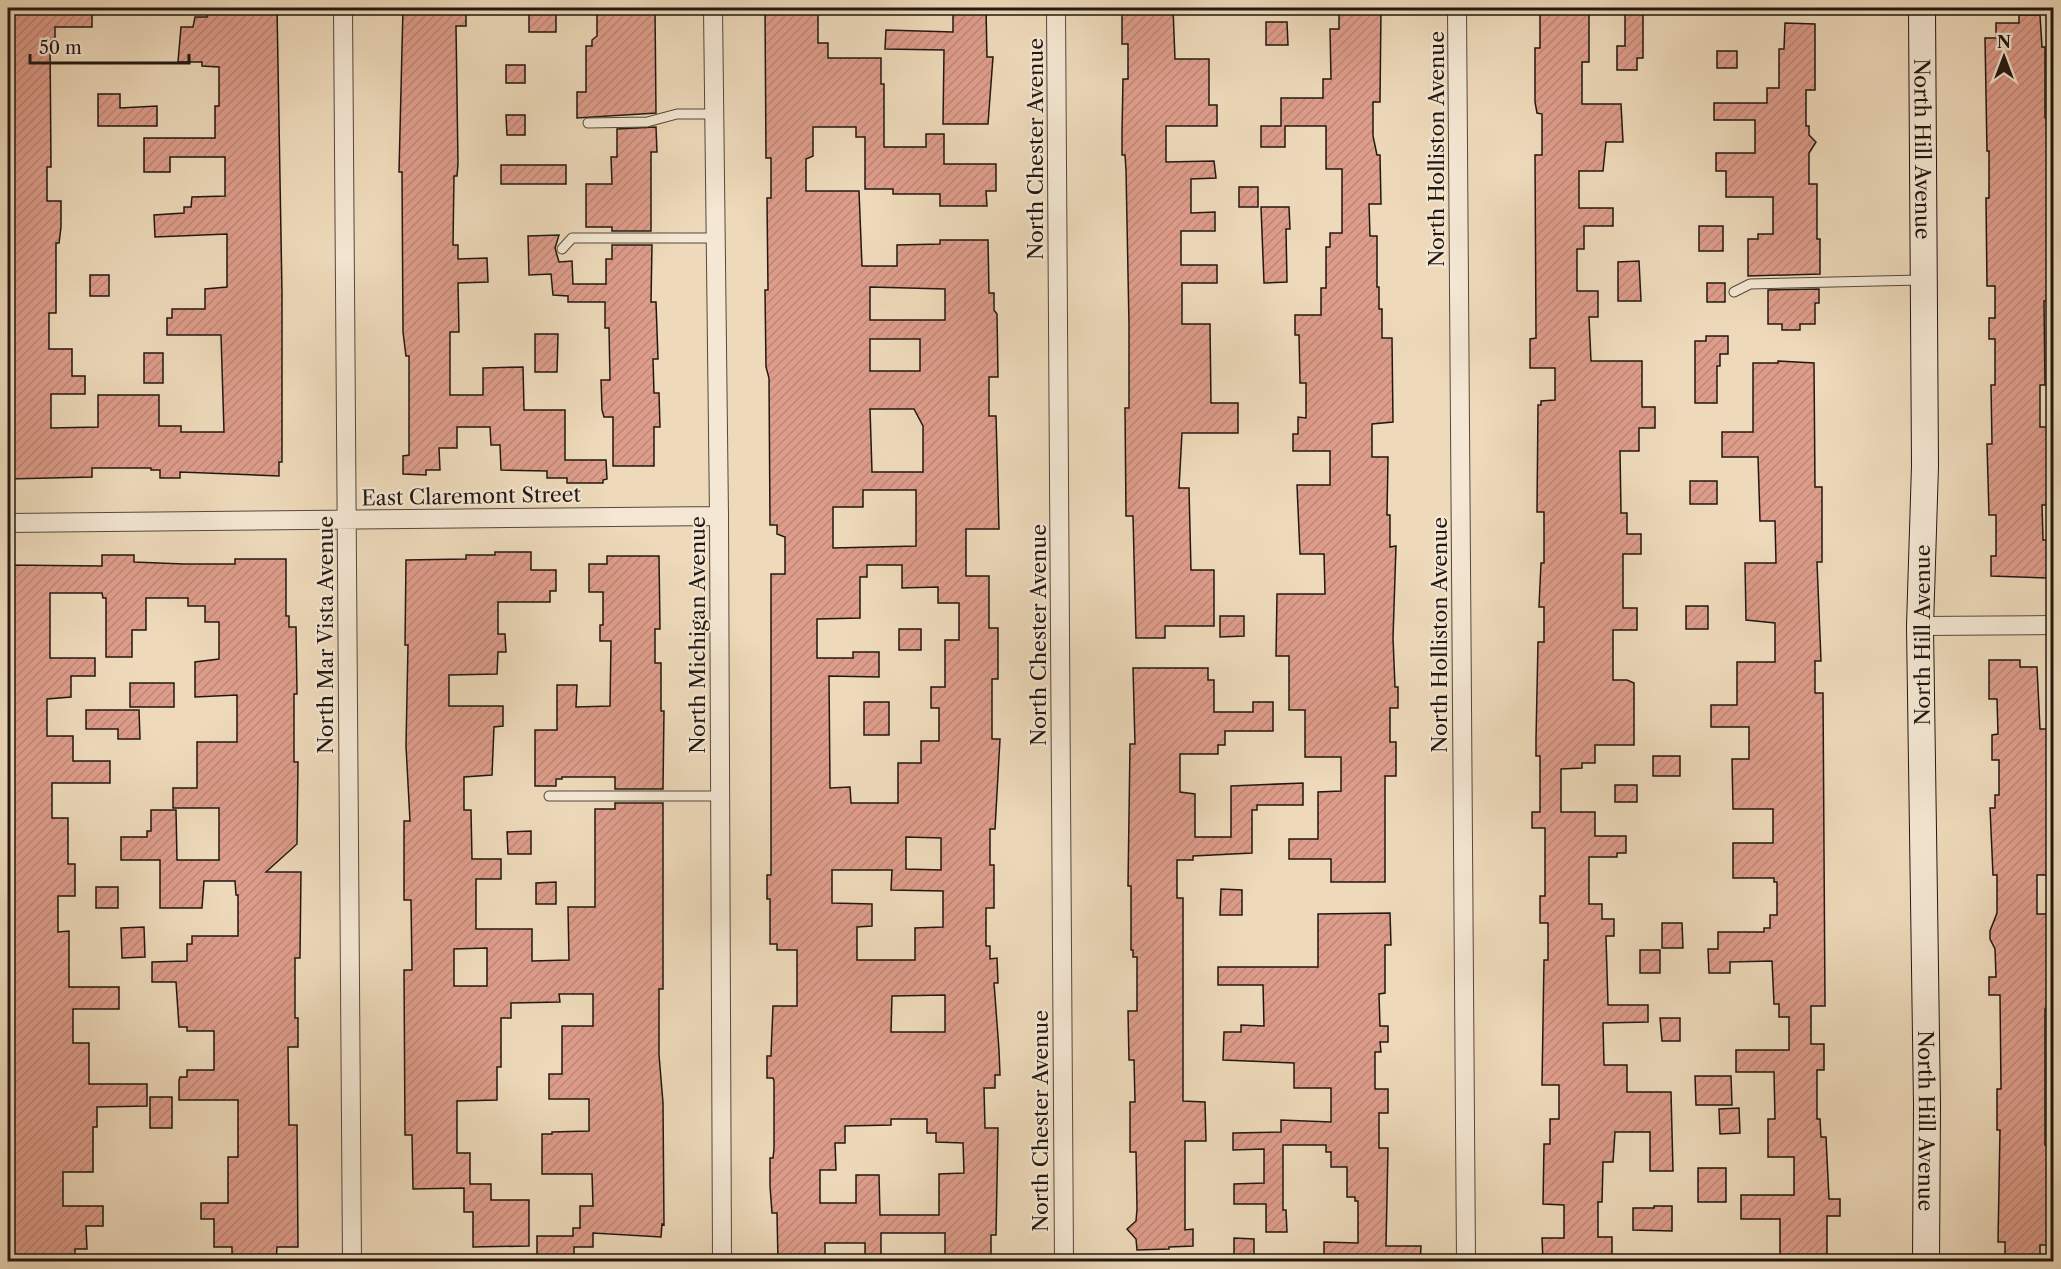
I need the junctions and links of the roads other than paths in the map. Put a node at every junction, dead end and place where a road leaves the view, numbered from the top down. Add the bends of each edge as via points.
1 (343, 8) edge
2 (713, 8) edge
3 (1056, 8) edge
4 (1457, 8) edge
5 (1922, 8) edge
6 (716, 114) junction
7 (588, 123) dead end
8 (717, 238) junction
9 (562, 249) dead end
10 (1924, 280) junction
11 (1734, 292) dead end
12 (719, 516) junction
13 (346, 520) junction
14 (8, 523) edge
15 (2054, 625) edge
16 (1920, 627) junction
17 (549, 796) dead end
18 (721, 796) junction
19 (352, 1262) edge
20 (722, 1262) edge
21 (1064, 1262) edge
22 (1466, 1262) edge
23 (1926, 1262) edge

1 - 13 street, North Mar Vista Avenue
2 - 6 street, North Michigan Avenue
3 - 21 street, North Chester Avenue
4 - 22 street, North Holliston Avenue
5 - 10 street, North Hill Avenue
6 - 7 lane via 677,114 647,122
6 - 8 street, North Michigan Avenue
8 - 9 lane via 572,238
8 - 12 street, North Michigan Avenue
10 - 11 lane via 1750,284
10 - 16 street, North Hill Avenue via 1925,466
12 - 13 street, East Claremont Street
12 - 18 street, North Michigan Avenue
13 - 14 street, East Claremont Street
13 - 19 street, North Mar Vista Avenue
15 - 16 street
16 - 23 street, North Hill Avenue
17 - 18 lane
18 - 20 street, North Michigan Avenue

